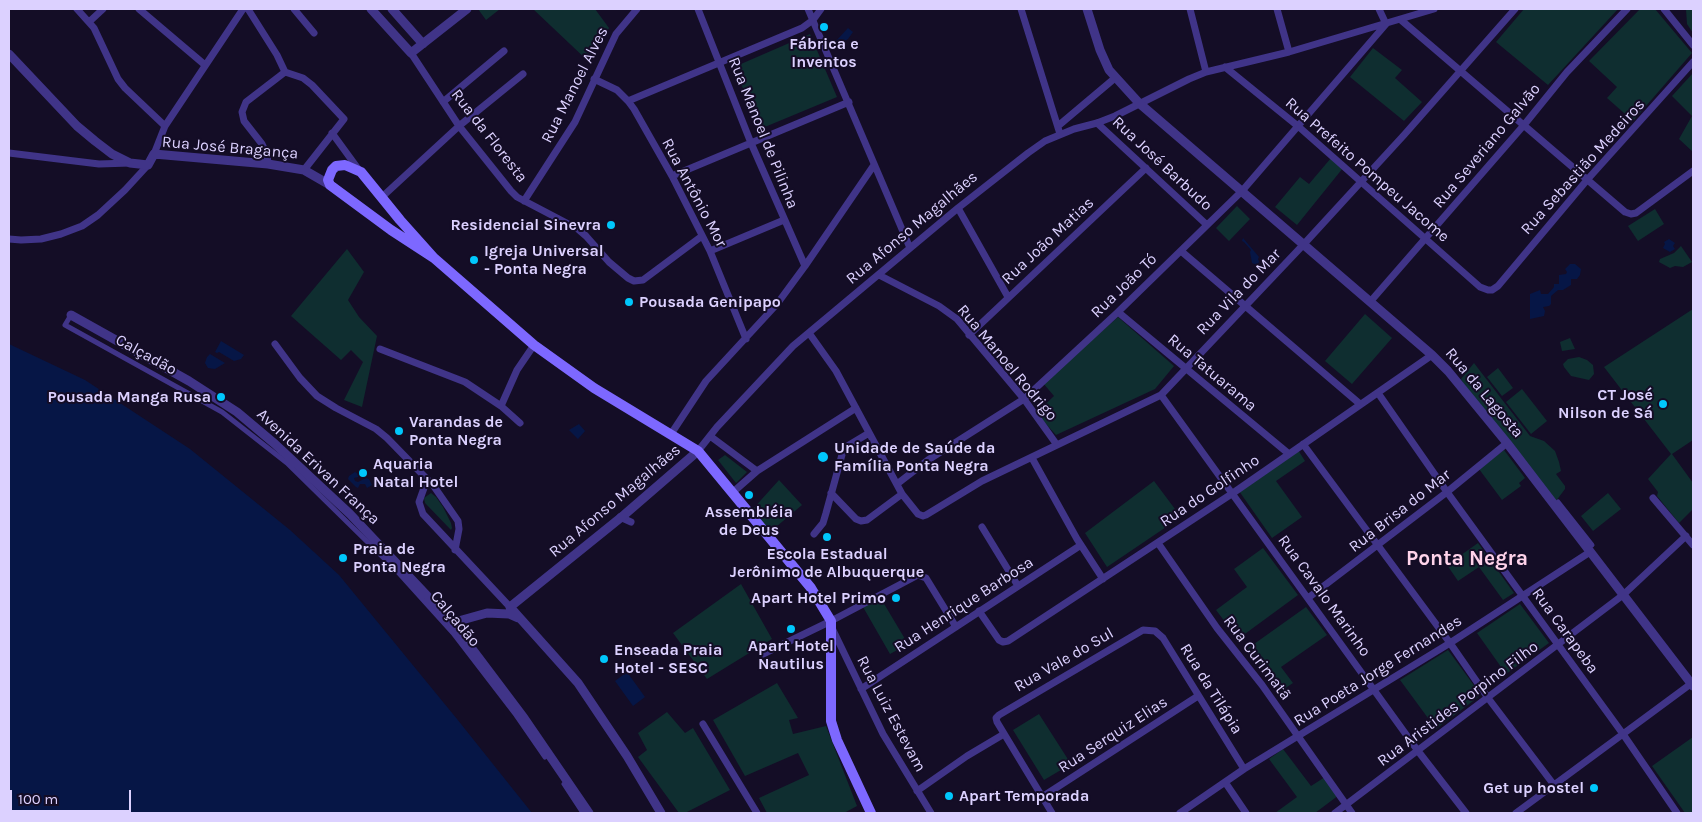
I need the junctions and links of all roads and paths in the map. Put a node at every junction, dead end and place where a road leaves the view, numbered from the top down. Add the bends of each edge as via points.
1 (77, 9) edge
2 (103, 9) edge
3 (139, 9) edge
4 (243, 9) edge
5 (248, 9) edge
6 (294, 9) edge
7 (392, 9) edge
8 (467, 9) edge
9 (637, 9) edge
10 (698, 9) edge
11 (808, 9) edge
12 (821, 9) edge
13 (1021, 9) edge
14 (1087, 9) edge
15 (1190, 9) edge
16 (1277, 9) edge
17 (1379, 9) edge
18 (1434, 9) edge
19 (1515, 9) edge
20 (1627, 9) edge
21 (1664, 9) edge
22 (376, 10) edge
23 (813, 20) junction
24 (1401, 20) junction
25 (89, 22) junction
26 (1386, 24) junction
27 (314, 33) dead end
28 (423, 44) junction
29 (1693, 45) edge
30 (504, 51) dead end
31 (1289, 52) junction
32 (411, 53) junction
33 (9, 54) edge
34 (12, 62) edge
35 (1693, 62) edge
36 (720, 63) junction
37 (205, 65) junction
38 (1225, 67) junction
39 (1461, 71) junction
40 (286, 72) junction
41 (1206, 72) junction
42 (523, 74) dead end
43 (1115, 78) junction
44 (594, 79) junction
45 (628, 101) junction
46 (443, 102) junction
47 (849, 102) junction
48 (1139, 103) junction
49 (1097, 123) junction
50 (1524, 125) junction
51 (165, 126) junction
52 (459, 126) junction
53 (1298, 127) junction
54 (1059, 130) junction
55 (332, 133) junction
56 (751, 143) junction
57 (9, 153) edge
58 (154, 154) junction
59 (130, 163) junction
60 (268, 164) junction
61 (874, 164) junction
62 (148, 165) junction
63 (1146, 168) junction
64 (304, 170) junction
65 (1693, 171) edge
66 (361, 172) junction
67 (672, 176) junction
68 (1587, 180) junction
69 (1361, 182) junction
70 (330, 185) junction
71 (1242, 191) junction
72 (382, 197) junction
73 (524, 201) junction
74 (958, 208) junction
75 (784, 220) junction
76 (1207, 225) junction
77 (702, 236) junction
78 (1426, 238) junction
79 (9, 239) edge
80 (1304, 244) junction
81 (910, 248) junction
82 (1181, 251) junction
83 (710, 252) junction
84 (434, 258) junction
85 (805, 266) junction
86 (879, 275) junction
87 (1492, 290) joint
88 (1008, 297) junction
89 (1370, 302) junction
90 (1245, 306) junction
91 (1118, 312) junction
92 (71, 314) joint
93 (809, 333) junction
94 (969, 335) junction
95 (746, 339) junction
96 (275, 344) dead end
97 (534, 345) junction
98 (380, 348) dead end
99 (1432, 355) junction
100 (1185, 369) junction
101 (1378, 393) junction
102 (1161, 395) junction
103 (1024, 399) junction
104 (1360, 404) junction
105 (501, 406) junction
106 (856, 408) junction
107 (520, 423) dead end
108 (869, 433) junction
109 (671, 434) junction
110 (710, 436) junction
111 (1506, 443) junction
112 (1058, 444) junction
113 (1303, 444) junction
114 (698, 451) junction
115 (1288, 454) junction
116 (1032, 458) junction
117 (757, 470) junction
118 (423, 475) junction
119 (896, 484) junction
120 (1447, 492) junction
121 (732, 493) junction
122 (831, 493) junction
123 (1232, 493) junction
124 (902, 494) junction
125 (1653, 498) dead end
126 (1558, 502) dead end
127 (620, 517) junction
128 (631, 522) dead end
129 (982, 527) dead end
130 (814, 534) dead end
131 (1686, 536) junction
132 (1158, 543) junction
133 (1378, 544) junction
134 (1081, 545) junction
135 (1693, 545) edge
136 (1591, 548) junction
137 (455, 550) junction
138 (1103, 579) junction
139 (1018, 586) junction
140 (1624, 595) junction
141 (1522, 596) junction
142 (1308, 598) junction
143 (510, 607) junction
144 (979, 611) junction
145 (521, 619) junction
146 (831, 623) junction
147 (454, 626) junction
148 (956, 626) junction
149 (1149, 629) joint
150 (1450, 643) junction
151 (1558, 645) junction
152 (763, 654) dead end
153 (1692, 685) edge
154 (862, 689) junction
155 (1375, 690) junction
156 (1198, 696) junction
157 (1488, 698) junction
158 (704, 724) dead end
159 (1004, 734) junction
160 (1623, 734) junction
161 (1298, 736) junction
162 (1418, 751) junction
163 (1244, 769) junction
164 (1225, 782) junction
165 (1554, 785) junction
166 (917, 791) junction
167 (1042, 797) junction
168 (1346, 805) junction
169 (583, 813) edge
170 (589, 813) edge
171 (661, 813) edge
172 (757, 813) edge
173 (871, 813) edge
174 (931, 813) edge
175 (1052, 813) edge
176 (1180, 813) edge
177 (1246, 813) edge
178 (1335, 813) edge
179 (1352, 813) edge
180 (1466, 813) edge
181 (1516, 813) edge
182 (1675, 813) edge

1 - 25 street
2 - 25 street
3 - 37 street
4 - 37 street
5 - 40 street
6 - 27 street
7 - 28 street
8 - 28 street
9 - 44 street, Rua Manoel Alves via 616,34
10 - 36 street, Rua Manoel de Pilinha
11 - 23 street
12 - 23 street
13 - 54 street
14 - 43 street, Rua da Lagosta via 1104,60
15 - 41 street
16 - 31 street
17 - 26 street
18 - 24 street, Rua Afonso Magalhães
19 - 39 street, Rua Vila do Mar
20 - 50 street, Rua Severiano Galvão via 1567,72
21 - 29 street
22 - 32 street, Rua da Floresta
23 - 36 street via 802,28
23 - 47 street
24 - 26 street, Rua Afonso Magalhães
24 - 39 street
25 - 51 street via 118,79
26 - 31 street, Rua Afonso Magalhães
26 - 53 street, Rua João Tó
28 - 32 street
30 - 46 street
31 - 38 street, Rua Afonso Magalhães
32 - 46 street, Rua da Floresta
33 - 34 street
34 - 59 street via 94,141
35 - 68 street, Rua Sebastião Medeiros
36 - 45 street
36 - 56 street, Rua Manoel de Pilinha
37 - 51 street
38 - 41 street, Rua Afonso Magalhães
38 - 53 street, Rua Prefeito Pompeu Jacome
39 - 50 street
39 - 69 street, Rua Vila do Mar
40 - 55 street via 312,85 344,119
40 - 60 street via 246,102 242,112 244,122 262,144
41 - 48 street, Rua Afonso Magalhães
42 - 52 street
43 - 48 street, Rua da Lagosta
43 - 54 street, Rua Afonso Magalhães
44 - 45 street, Rua Antônio Mor via 617,90
44 - 73 street, Rua Manoel Alves via 575,122
45 - 67 street, Rua Antônio Mor
46 - 52 street, Rua da Floresta
47 - 56 street
47 - 61 street
48 - 49 street, Rua Afonso Magalhães
48 - 71 street, Rua da Lagosta
49 - 54 street, Rua Afonso Magalhães
49 - 63 street, Rua José Barbudo
50 - 68 street
50 - 78 street, Rua Severiano Galvão
51 - 58 street
52 - 72 street
52 - 73 street, Rua da Floresta via 511,191
53 - 69 street, Rua Prefeito Pompeu Jacome
53 - 71 street, Rua João Tó
54 - 74 street, Rua Afonso Magalhães
55 - 64 street
55 - 66 street
56 - 67 street
56 - 75 street, Rua Manoel de Pilinha
57 - 59 street, Rua José Bragança via 99,164
58 - 60 street, Rua José Bragança
58 - 62 street, Rua José Bragança
59 - 62 street, Rua José Bragança
60 - 64 street, Rua José Bragança
61 - 81 street
61 - 85 street
62 - 79 street via 119,197 82,226 41,239
63 - 76 street, Rua José Barbudo
63 - 88 street, Rua João Matias
64 - 70 street, Rua José Bragança
65 - 68 street via 1636,213 1628,214
66 - 70 main road via 345,164 336,166 329,175
66 - 72 main road
67 - 77 street, Rua Antônio Mor
68 - 87 street, Rua Sebastião Medeiros
69 - 78 street, Rua Prefeito Pompeu Jacome
69 - 80 street, Rua Vila do Mar
70 - 84 main road
71 - 76 street, Rua João Tó
71 - 80 street, Rua da Lagosta
72 - 84 main road
73 - 77 street, Rua da Floresta via 578,230 609,262 634,281 643,280
74 - 81 street, Rua Afonso Magalhães
74 - 88 street
75 - 83 street
75 - 85 street, Rua Manoel de Pilinha
76 - 82 street, Rua João Tó
77 - 83 street, Rua Antônio Mor
78 - 87 street, Rua Prefeito Pompeu Jacome via 1480,287
78 - 89 street, Rua Severiano Galvão
80 - 89 street, Rua da Lagosta
80 - 90 street, Rua Vila do Mar
81 - 86 street, Rua Afonso Magalhães
82 - 90 street
82 - 91 street, Rua João Tó
83 - 95 street, Rua Antônio Mor
84 - 97 main road
85 - 95 street
86 - 93 street, Rua Afonso Magalhães
86 - 94 street, Rua Manoel Rodrigo via 939,306
88 - 94 street, Rua João Matias
89 - 99 street, Rua da Lagosta
90 - 100 street, Rua Vila do Mar
90 - 104 street
91 - 100 street, Rua Tatuarama
91 - 103 street, Rua João Tó
92 - 147 street, Avenida Erivan França via 189,381 244,418 350,514
92 - 169 street, Calçadão via 66,325 222,412 287,463 361,535 453,633 516,715
93 - 106 street via 836,371
93 - 110 street, Rua Afonso Magalhães via 785,352
94 - 103 street, Rua Manoel Rodrigo
95 - 109 street via 706,381
96 - 118 street via 317,396 380,432
97 - 105 street via 517,370
97 - 109 main road via 594,388
98 - 105 street via 449,374 482,391
99 - 101 street, Rua do Golfinho
99 - 111 street, Rua da Lagosta via 1455,378
100 - 102 street, Rua Vila do Mar
100 - 115 street, Rua Tatuarama
101 - 104 street, Rua do Golfinho
101 - 120 street, Rua Carapeba
102 - 112 street, Rua Vila do Mar
102 - 123 street, Rua Cavalo Marinho
103 - 112 street, Rua Manoel Rodrigo
103 - 119 street, Rua João Tó
104 - 113 street, Rua do Golfinho
105 - 107 street
106 - 108 street
106 - 117 street
108 - 119 street
108 - 122 street via 843,451
109 - 114 main road
110 - 114 street, Rua Afonso Magalhães
110 - 117 street
111 - 120 street, Rua Brisa do Mar
111 - 136 street, Rua da Lagosta
112 - 116 street, Rua Vila do Mar
113 - 115 street, Rua do Golfinho
113 - 133 street
114 - 121 main road
114 - 127 street, Rua Afonso Magalhães
115 - 123 street, Rua do Golfinho
116 - 124 street, Rua Vila do Mar via 982,481 923,516
116 - 134 street
117 - 121 street
118 - 137 street via 458,520
118 - 137 street via 421,510
119 - 124 street
120 - 133 street, Rua Brisa do Mar
120 - 141 street, Rua Carapeba
121 - 146 main road via 810,588
122 - 124 street via 861,521
122 - 130 street via 823,523
123 - 132 street, Rua do Golfinho
123 - 142 street, Rua Cavalo Marinho
125 - 131 street
126 - 136 street
127 - 128 street
127 - 143 street, Rua Afonso Magalhães
129 - 139 street
131 - 135 street
131 - 140 street, Rua Aristides Porpino Filho
132 - 138 street, Rua do Golfinho
132 - 161 street, Rua Curimatã
133 - 142 street, Rua Brisa do Mar
133 - 150 street
134 - 138 street
134 - 139 street, Rua Henrique Barbosa
136 - 140 street, Rua da Lagosta
136 - 141 street, Rua Poeta Jorge Fernandes
137 - 143 street
138 - 144 street, Rua do Golfinho via 1008,641 1001,641
139 - 144 street, Rua Henrique Barbosa
140 - 151 street, Rua Aristides Porpino Filho
140 - 153 street, Rua da Lagosta
141 - 150 street, Rua Poeta Jorge Fernandes
141 - 151 street, Rua Carapeba
142 - 155 street, Rua Cavalo Marinho
143 - 145 street
144 - 148 street, Rua Henrique Barbosa
145 - 147 street via 495,612 462,620
145 - 171 street via 578,683
146 - 148 street via 918,575 926,578
146 - 152 street
146 - 154 street, Rua Luiz Estevam
146 - 173 main road via 831,720
147 - 170 street, Avenida Erivan França via 524,718
148 - 154 street, Rua Henrique Barbosa
149 - 156 street, Rua da Tilápia via 1163,638
149 - 159 street, Rua Vale do Sul via 998,715 996,720
150 - 155 street, Rua Poeta Jorge Fernandes
150 - 157 street
151 - 157 street, Rua Aristides Porpino Filho
151 - 160 street, Rua Carapeba
153 - 160 street
154 - 166 street, Rua Luiz Estevam via 883,734
155 - 161 street, Rua Poeta Jorge Fernandes
155 - 162 street, Rua Cavalo Marinho
156 - 163 street, Rua da Tilápia
156 - 167 street, Rua Serquiz Elias
157 - 162 street, Rua Aristides Porpino Filho
157 - 165 street
158 - 172 street
159 - 166 street
159 - 167 street
160 - 165 street
160 - 182 street, Rua Carapeba
161 - 163 street, Rua Poeta Jorge Fernandes
161 - 168 street, Rua Curimatã
162 - 168 street, Rua Aristides Porpino Filho
162 - 180 street, Rua Cavalo Marinho
163 - 164 street, Rua Poeta Jorge Fernandes
164 - 176 street, Rua Poeta Jorge Fernandes
164 - 177 street
165 - 181 street
166 - 174 street, Rua Luiz Estevam
167 - 175 street
168 - 178 street, Rua Aristides Porpino Filho
168 - 179 street, Rua Curimatã

